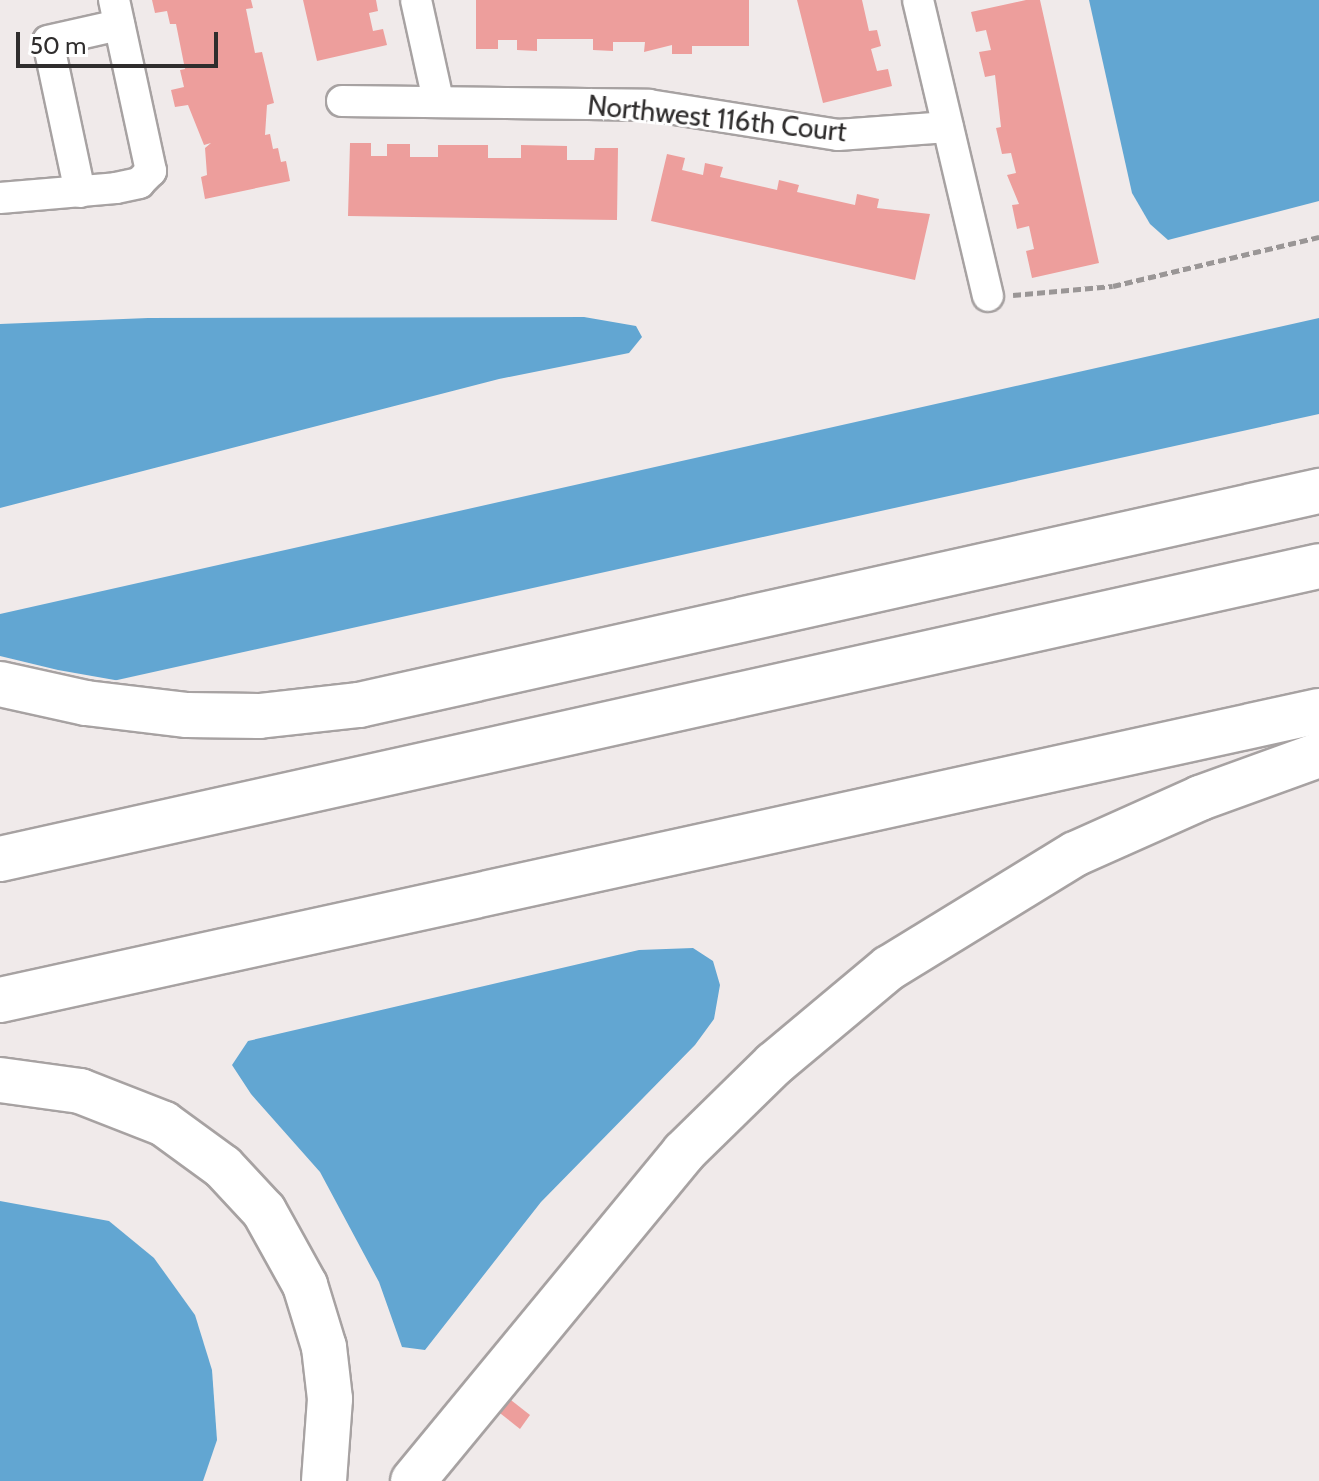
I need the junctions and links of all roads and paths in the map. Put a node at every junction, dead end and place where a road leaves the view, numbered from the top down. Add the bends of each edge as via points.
1 (416, 0) edge
2 (918, 0) edge
3 (117, 12) edge
4 (438, 100) junction
5 (342, 101) dead end
6 (948, 127) junction
7 (80, 192) junction
8 (0, 198) edge
9 (1319, 237) edge
10 (988, 296) joint
11 (1319, 491) edge
12 (1319, 566) edge
13 (0, 684) edge
14 (1319, 711) edge
15 (1319, 755) edge
16 (0, 859) edge
17 (0, 1000) edge
18 (0, 1080) edge
19 (324, 1481) edge
20 (413, 1481) edge

1 - 4 street
2 - 6 street
3 - 7 street via 48,41
3 - 7 street via 151,171 139,183
4 - 5 street, Northwest 116th Court
4 - 6 street, Northwest 116th Court via 649,105 838,135
6 - 10 street
7 - 8 street
9 - 10 path via 1113,286
11 - 13 highway via 384,700 259,716 187,715 86,703
12 - 16 highway
14 - 17 highway
15 - 20 highway via 1200,798 1075,854 879,976 774,1064 684,1152
18 - 19 highway via 80,1091 164,1124 216,1161 259,1205 299,1271 324,1347 330,1399

